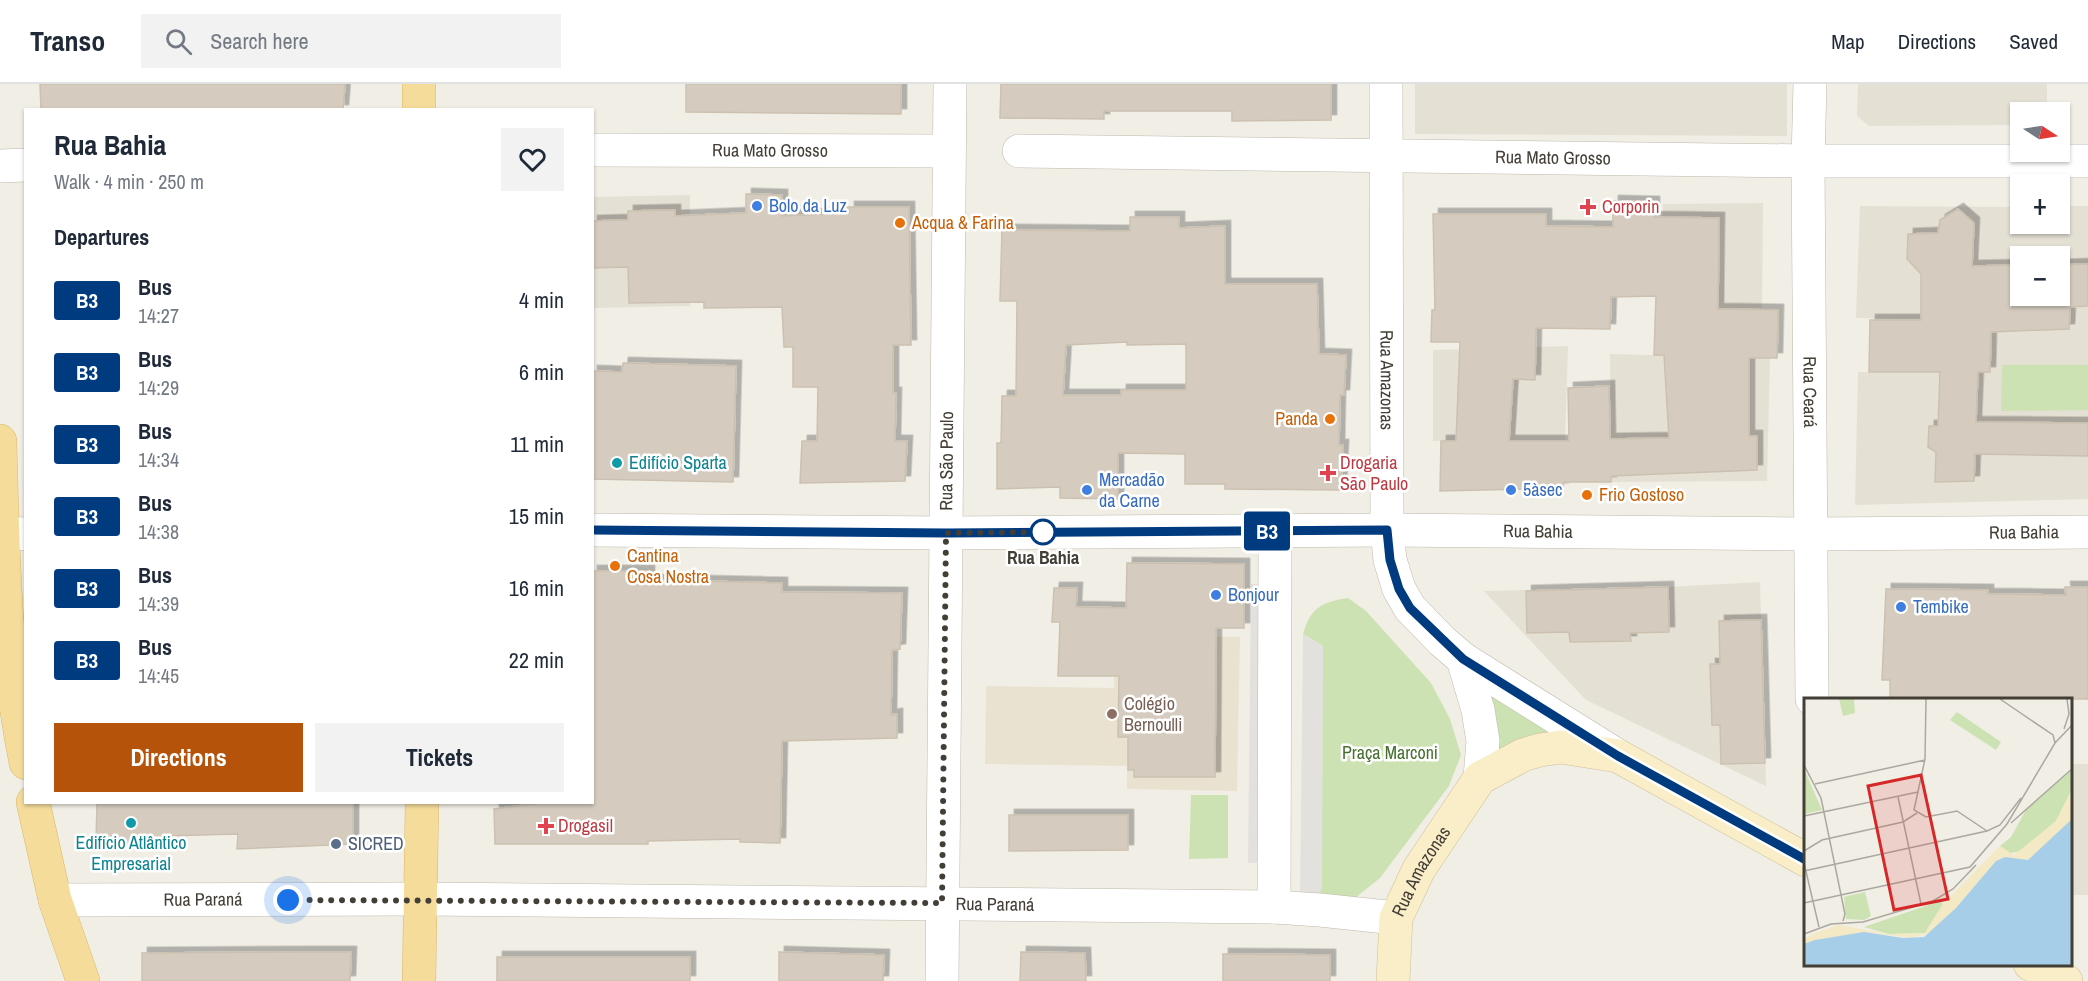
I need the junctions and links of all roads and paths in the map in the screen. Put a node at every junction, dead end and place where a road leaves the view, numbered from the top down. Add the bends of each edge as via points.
1 (419, 84) edge
2 (950, 84) edge
3 (1386, 84) edge
4 (1810, 84) edge
5 (419, 108) edge
6 (594, 150) edge
7 (949, 151) junction
8 (1019, 152) dead end
9 (1387, 156) junction
10 (1808, 161) junction
11 (2088, 161) edge
12 (24, 165) edge
13 (0, 166) edge
14 (0, 441) edge
15 (594, 530) edge
16 (1387, 530) junction
17 (1275, 531) junction
18 (2088, 532) edge
19 (946, 533) junction
20 (14, 534) edge
21 (1810, 534) junction
22 (1463, 659) junction
23 (1812, 698) edge
24 (24, 754) edge
25 (1618, 756) junction
26 (1480, 778) junction
27 (33, 804) edge
28 (422, 804) edge
29 (1804, 859) edge
30 (421, 899) junction
31 (56, 900) junction
32 (942, 903) junction
33 (1274, 907) junction
34 (1396, 918) junction
35 (2034, 966) edge
36 (83, 981) edge
37 (419, 981) edge
38 (942, 981) edge
39 (1393, 981) edge
40 (2066, 981) edge

1 - 5 main road
2 - 7 street, Rua São Paulo
3 - 9 street, Rua Amazonas
4 - 10 street, Rua Ceará
6 - 7 street, Rua Mato Grosso
7 - 19 street, Rua São Paulo
8 - 9 street, Rua Mato Grosso
9 - 10 street, Rua Mato Grosso
9 - 16 street, Rua Amazonas
10 - 11 street, Rua Mato Grosso
10 - 21 street, Rua Ceará
12 - 13 street
14 - 20 main road
15 - 19 street, Rua Bahia
16 - 17 street, Rua Bahia
16 - 21 street, Rua Bahia
16 - 22 street, Rua Amazonas via 1390,560 1410,608
17 - 19 street, Rua Bahia
17 - 33 street
18 - 21 street, Rua Bahia
19 - 32 street, Rua São Paulo
20 - 24 main road via 7,633
21 - 23 street, Rua Ceará
22 - 25 street
22 - 26 street, Rua Amazonas via 1483,741
25 - 26 main road via 1561,747 1540,750
25 - 29 main road
26 - 34 main road, Rua Amazonas via 1419,869
27 - 31 main road
28 - 30 main road
30 - 31 street, Rua Paraná
30 - 32 street, Rua Paraná
30 - 37 main road
31 - 36 main road
32 - 33 street, Rua Paraná
32 - 38 street, Rua São Paulo
33 - 34 street, Rua Paraná
34 - 39 main road, Rua Amazonas
35 - 40 main road

